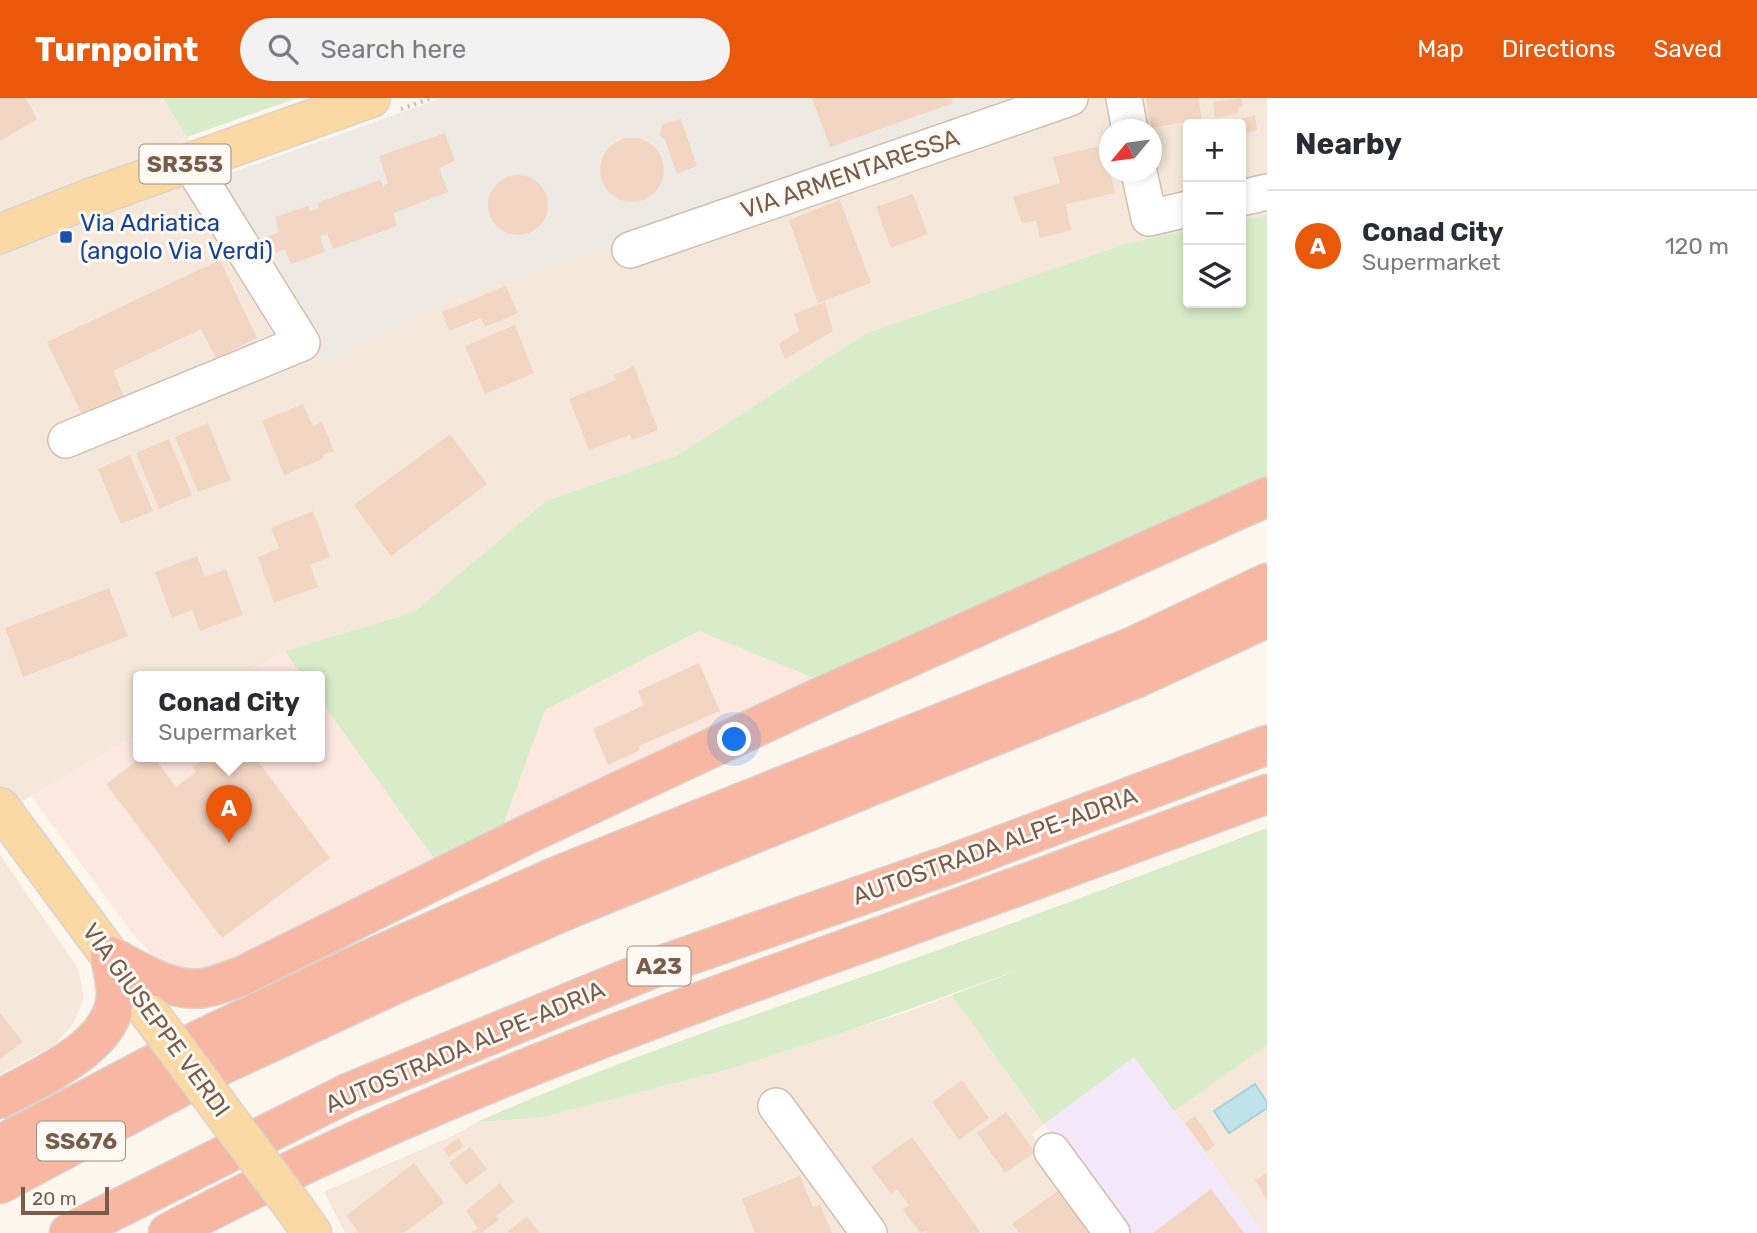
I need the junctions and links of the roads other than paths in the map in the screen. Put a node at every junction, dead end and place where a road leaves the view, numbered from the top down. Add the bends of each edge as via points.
1 (371, 98) edge
2 (1070, 98) edge
3 (1124, 98) edge
4 (1128, 119) edge
5 (190, 163) junction
6 (1141, 182) edge
7 (1267, 192) edge
8 (1246, 197) edge
9 (1183, 210) edge
10 (0, 234) edge
11 (630, 250) dead end
12 (66, 440) dead end
13 (1267, 497) edge
14 (1267, 583) edge
15 (1267, 618) edge
16 (1267, 744) edge
17 (1267, 794) edge
18 (0, 807) edge
19 (110, 956) junction
20 (150, 1085) junction
21 (0, 1099) edge
22 (776, 1106) dead end
23 (0, 1145) edge
24 (1052, 1152) dead end
25 (0, 1184) edge
26 (303, 1221) edge
27 (69, 1233) edge
28 (168, 1233) edge
29 (869, 1233) edge
30 (1112, 1233) edge

1 - 5 main road, SR353
2 - 11 street, VIA ARMENTARESSA
3 - 4 street
5 - 10 main road, SR353
5 - 12 street via 302,344
6 - 9 street via 1149,218
7 - 8 street
13 - 19 highway via 703,752 242,976 205,988 183,989
14 - 20 highway via 1134,646 557,876 361,963 203,1038
15 - 20 highway via 1137,678 538,922 222,1065
16 - 27 highway, AUTOSTRADA ALPE-ADRIA / A23 via 954,863 656,967 348,1093
17 - 28 highway, AUTOSTRADA ALPE-ADRIA / A23 via 686,1005 398,1121
18 - 19 main road, VIA GIUSEPPE VERDI
19 - 21 highway via 116,995 103,1031 69,1060
19 - 26 main road, VIA GIUSEPPE VERDI, bridge
20 - 23 highway, SS676
20 - 25 highway, SS676
22 - 29 street
24 - 30 street

